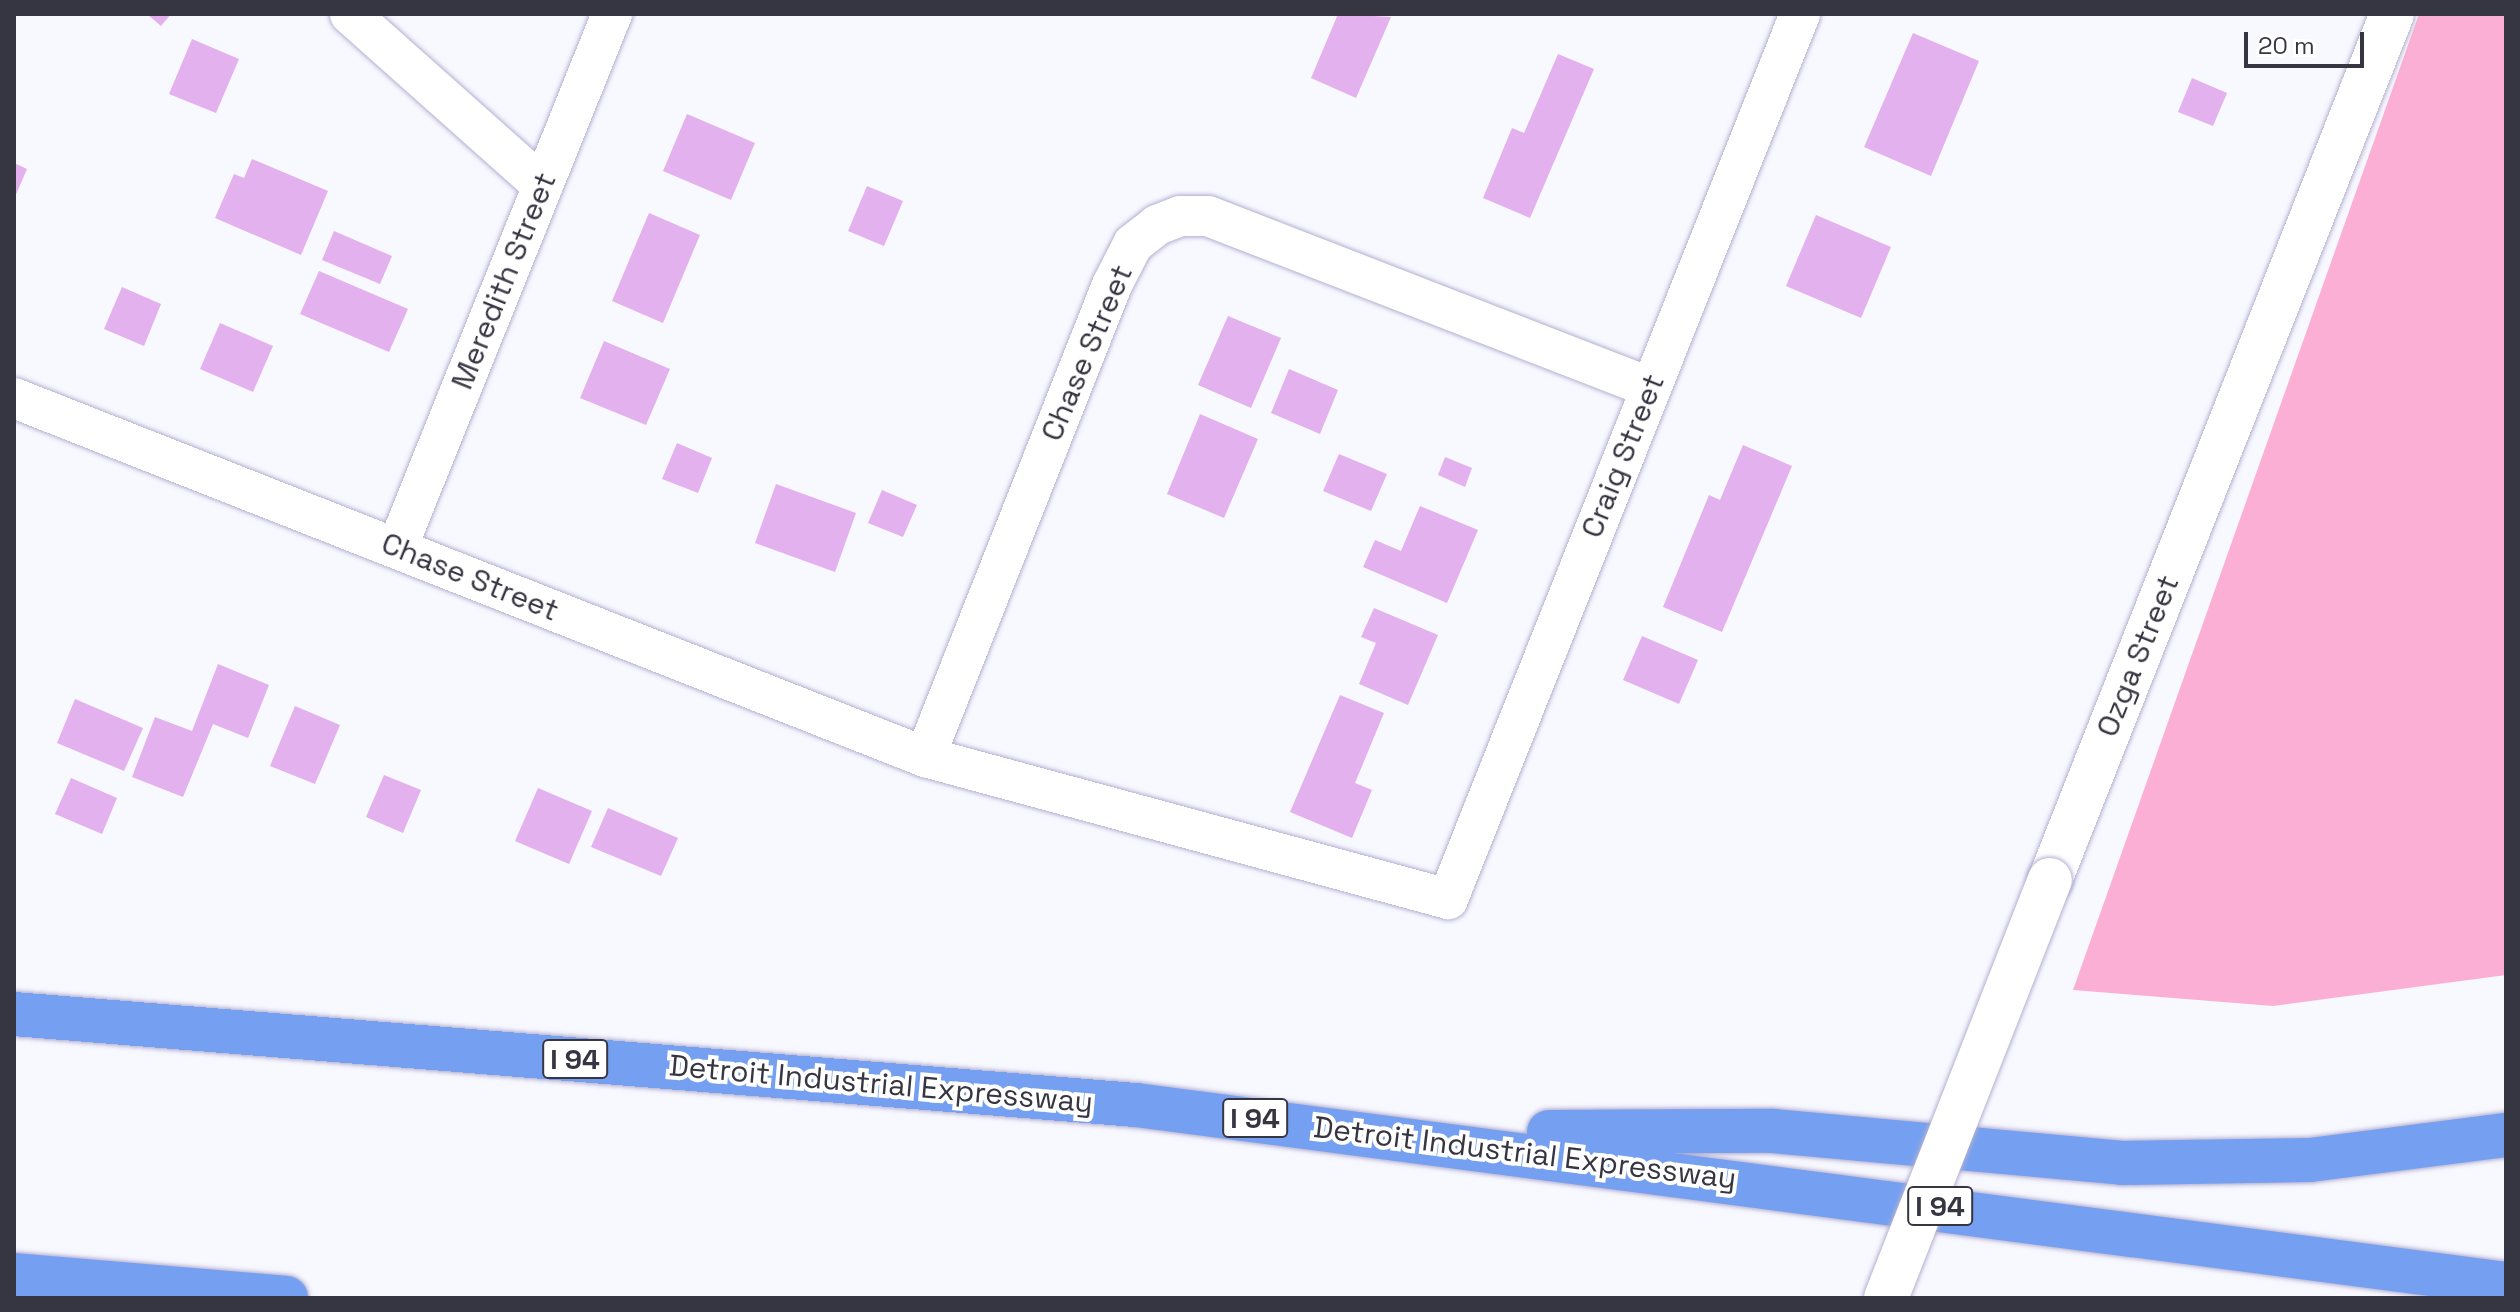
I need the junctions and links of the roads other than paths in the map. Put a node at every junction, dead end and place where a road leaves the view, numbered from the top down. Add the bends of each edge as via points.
1 (350, 14) edge
2 (612, 14) edge
3 (1800, 14) edge
4 (2392, 14) edge
5 (542, 185) junction
6 (1650, 387) junction
7 (14, 398) edge
8 (397, 548) junction
9 (925, 757) junction
10 (1448, 899) joint
11 (14, 1014) edge
12 (1374, 1132) junction
13 (2506, 1135) edge
14 (14, 1275) edge
15 (2506, 1284) edge
16 (286, 1298) edge
17 (1886, 1298) edge

1 - 5 street
2 - 5 street, Meredith Street
3 - 6 street, Craig Street
4 - 17 street, Ozga Street, bridge
5 - 8 street, Meredith Street
6 - 9 street, Chase Street via 1208,216 1180,216 1157,225 1133,244 1112,285
6 - 10 street, Craig Street
7 - 8 street, Chase Street
8 - 9 street, Chase Street
9 - 10 street, Chase Street
11 - 12 highway, Detroit Industrial Expressway / I 94 via 1136,1105
12 - 13 highway via 1773,1131 2123,1163 2310,1160
12 - 15 highway, Detroit Industrial Expressway / I 94
14 - 16 highway

